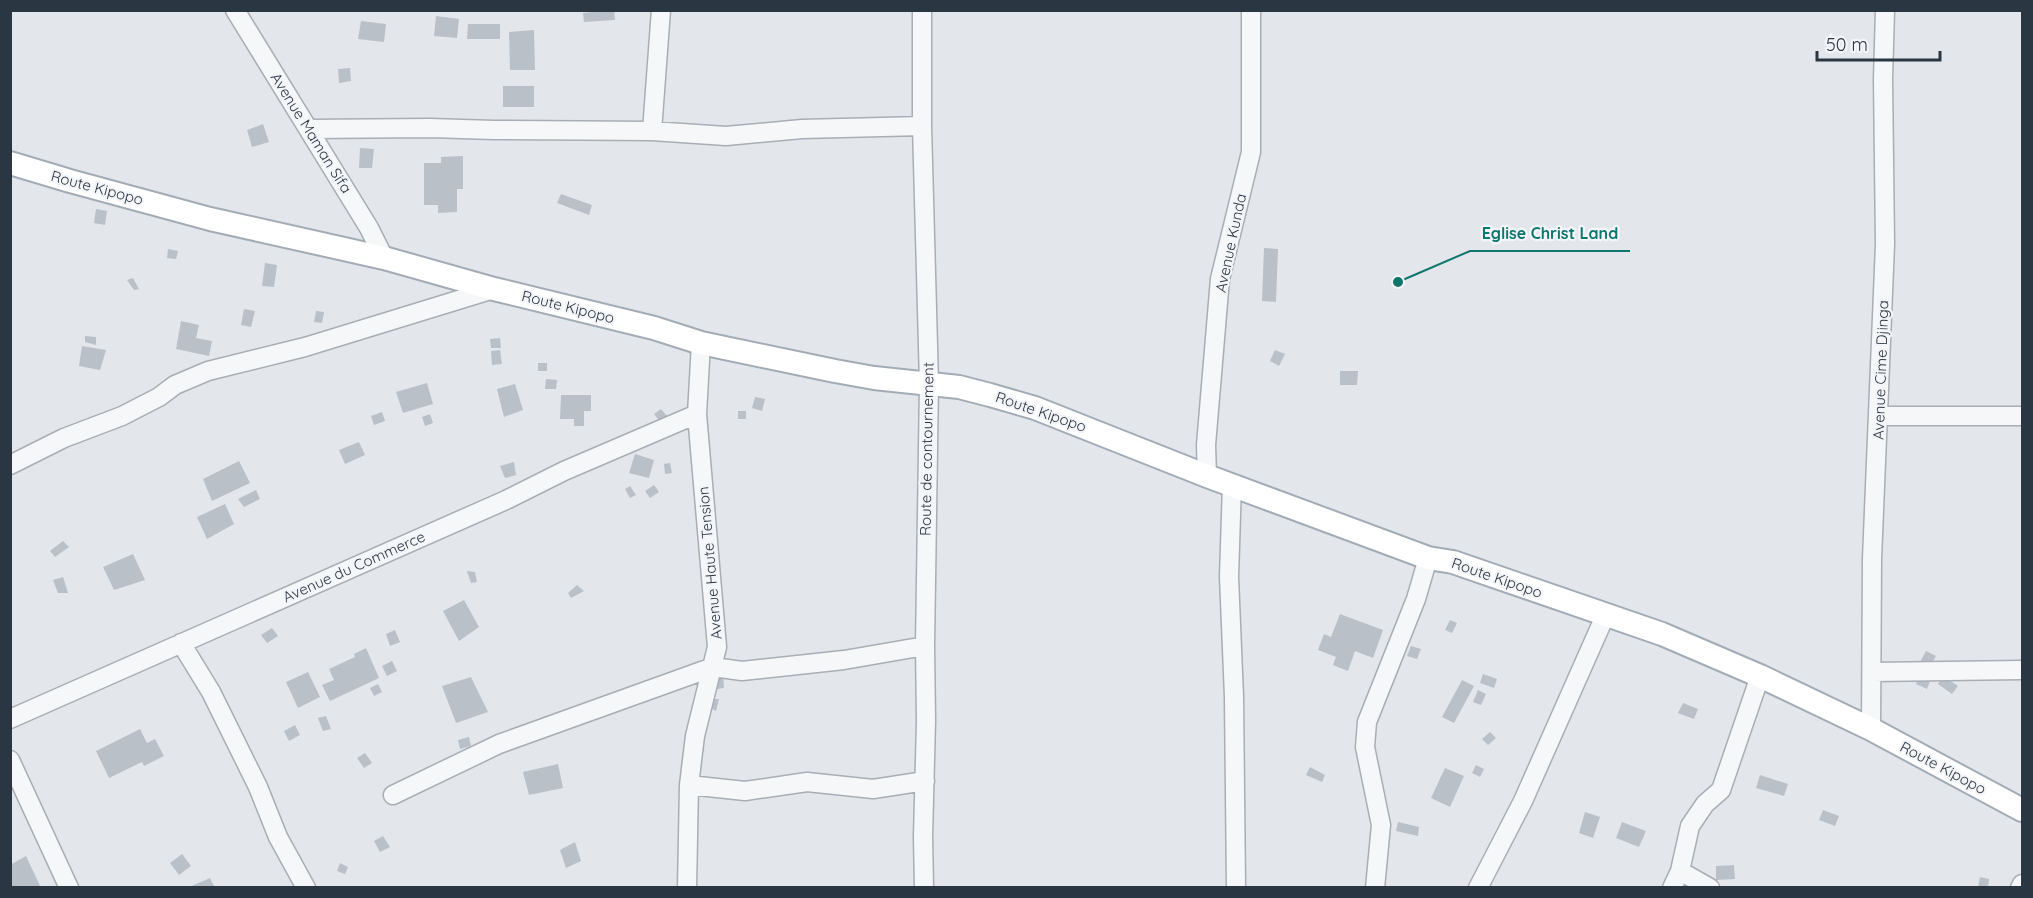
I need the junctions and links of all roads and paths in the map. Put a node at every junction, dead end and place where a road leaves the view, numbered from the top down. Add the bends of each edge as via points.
1 (235, 10) edge
2 (661, 10) edge
3 (922, 10) edge
4 (1251, 10) edge
5 (1885, 10) edge
6 (922, 126) junction
7 (309, 129) junction
8 (652, 131) junction
9 (10, 163) edge
10 (384, 258) junction
11 (494, 289) junction
12 (701, 343) junction
13 (929, 383) junction
14 (697, 414) junction
15 (1879, 416) junction
16 (2022, 416) edge
17 (10, 465) edge
18 (1207, 476) junction
19 (1232, 484) junction
20 (1428, 558) junction
21 (1605, 616) junction
22 (181, 643) junction
23 (925, 646) junction
24 (712, 667) junction
25 (2022, 670) edge
26 (1872, 672) junction
27 (1760, 676) junction
28 (10, 719) edge
29 (1871, 729) junction
30 (10, 760) edge
31 (925, 781) junction
32 (689, 785) junction
33 (393, 795) dead end
34 (2022, 810) edge
35 (1680, 871) junction
36 (2022, 884) edge
37 (69, 888) edge
38 (306, 888) edge
39 (687, 888) edge
40 (924, 888) edge
41 (1236, 888) edge
42 (1376, 888) edge
43 (1478, 888) edge
44 (1672, 888) edge
45 (1710, 888) edge
46 (2020, 888) edge

1 - 7 street, Avenue Maman Sifa
2 - 8 street
3 - 6 street, Route de contournement
4 - 18 street, Avenue Kunda via 1251,152 1221,279 1206,446
5 - 15 street, Avenue Cime Djinga via 1882,79 1886,244
6 - 8 street via 802,129 726,136
6 - 13 street, Route de contournement
7 - 8 street
7 - 10 street, Avenue Maman Sifa
9 - 10 main road, Route Kipopo via 210,219
10 - 11 main road, Route Kipopo
11 - 12 main road, Route Kipopo
11 - 17 street via 305,347 207,371 122,416 64,438
12 - 13 main road, Route Kipopo via 855,374
12 - 14 street, Avenue Haute Tension
13 - 18 main road, Route Kipopo via 1035,408
13 - 23 street, Route de contournement
14 - 22 street, Avenue du Commerce
14 - 24 street, Avenue Haute Tension via 717,637
15 - 16 street
15 - 26 street, Avenue Cime Djinga via 1872,559
18 - 19 main road, Route Kipopo
19 - 20 main road, Route Kipopo
19 - 41 street via 1228,577
20 - 21 main road, Route Kipopo via 1453,562
20 - 42 street via 1366,722 1365,747 1381,825
21 - 27 main road, Route Kipopo via 1662,634
21 - 43 street via 1524,801
22 - 28 street, Avenue du Commerce
22 - 38 street via 211,692
23 - 24 street via 742,671
23 - 31 street, Route de contournement
24 - 32 street, Avenue Haute Tension via 696,729
24 - 33 street via 499,744
25 - 26 street
26 - 29 street, Avenue Cime Djinga
27 - 29 main road, Route Kipopo
27 - 35 street via 1721,790 1690,826
29 - 34 main road, Route Kipopo
30 - 37 street
31 - 32 street via 873,789 807,782 745,791
31 - 40 street, Route de contournement
32 - 39 street, Avenue Haute Tension
35 - 44 street
35 - 45 street
36 - 46 street

